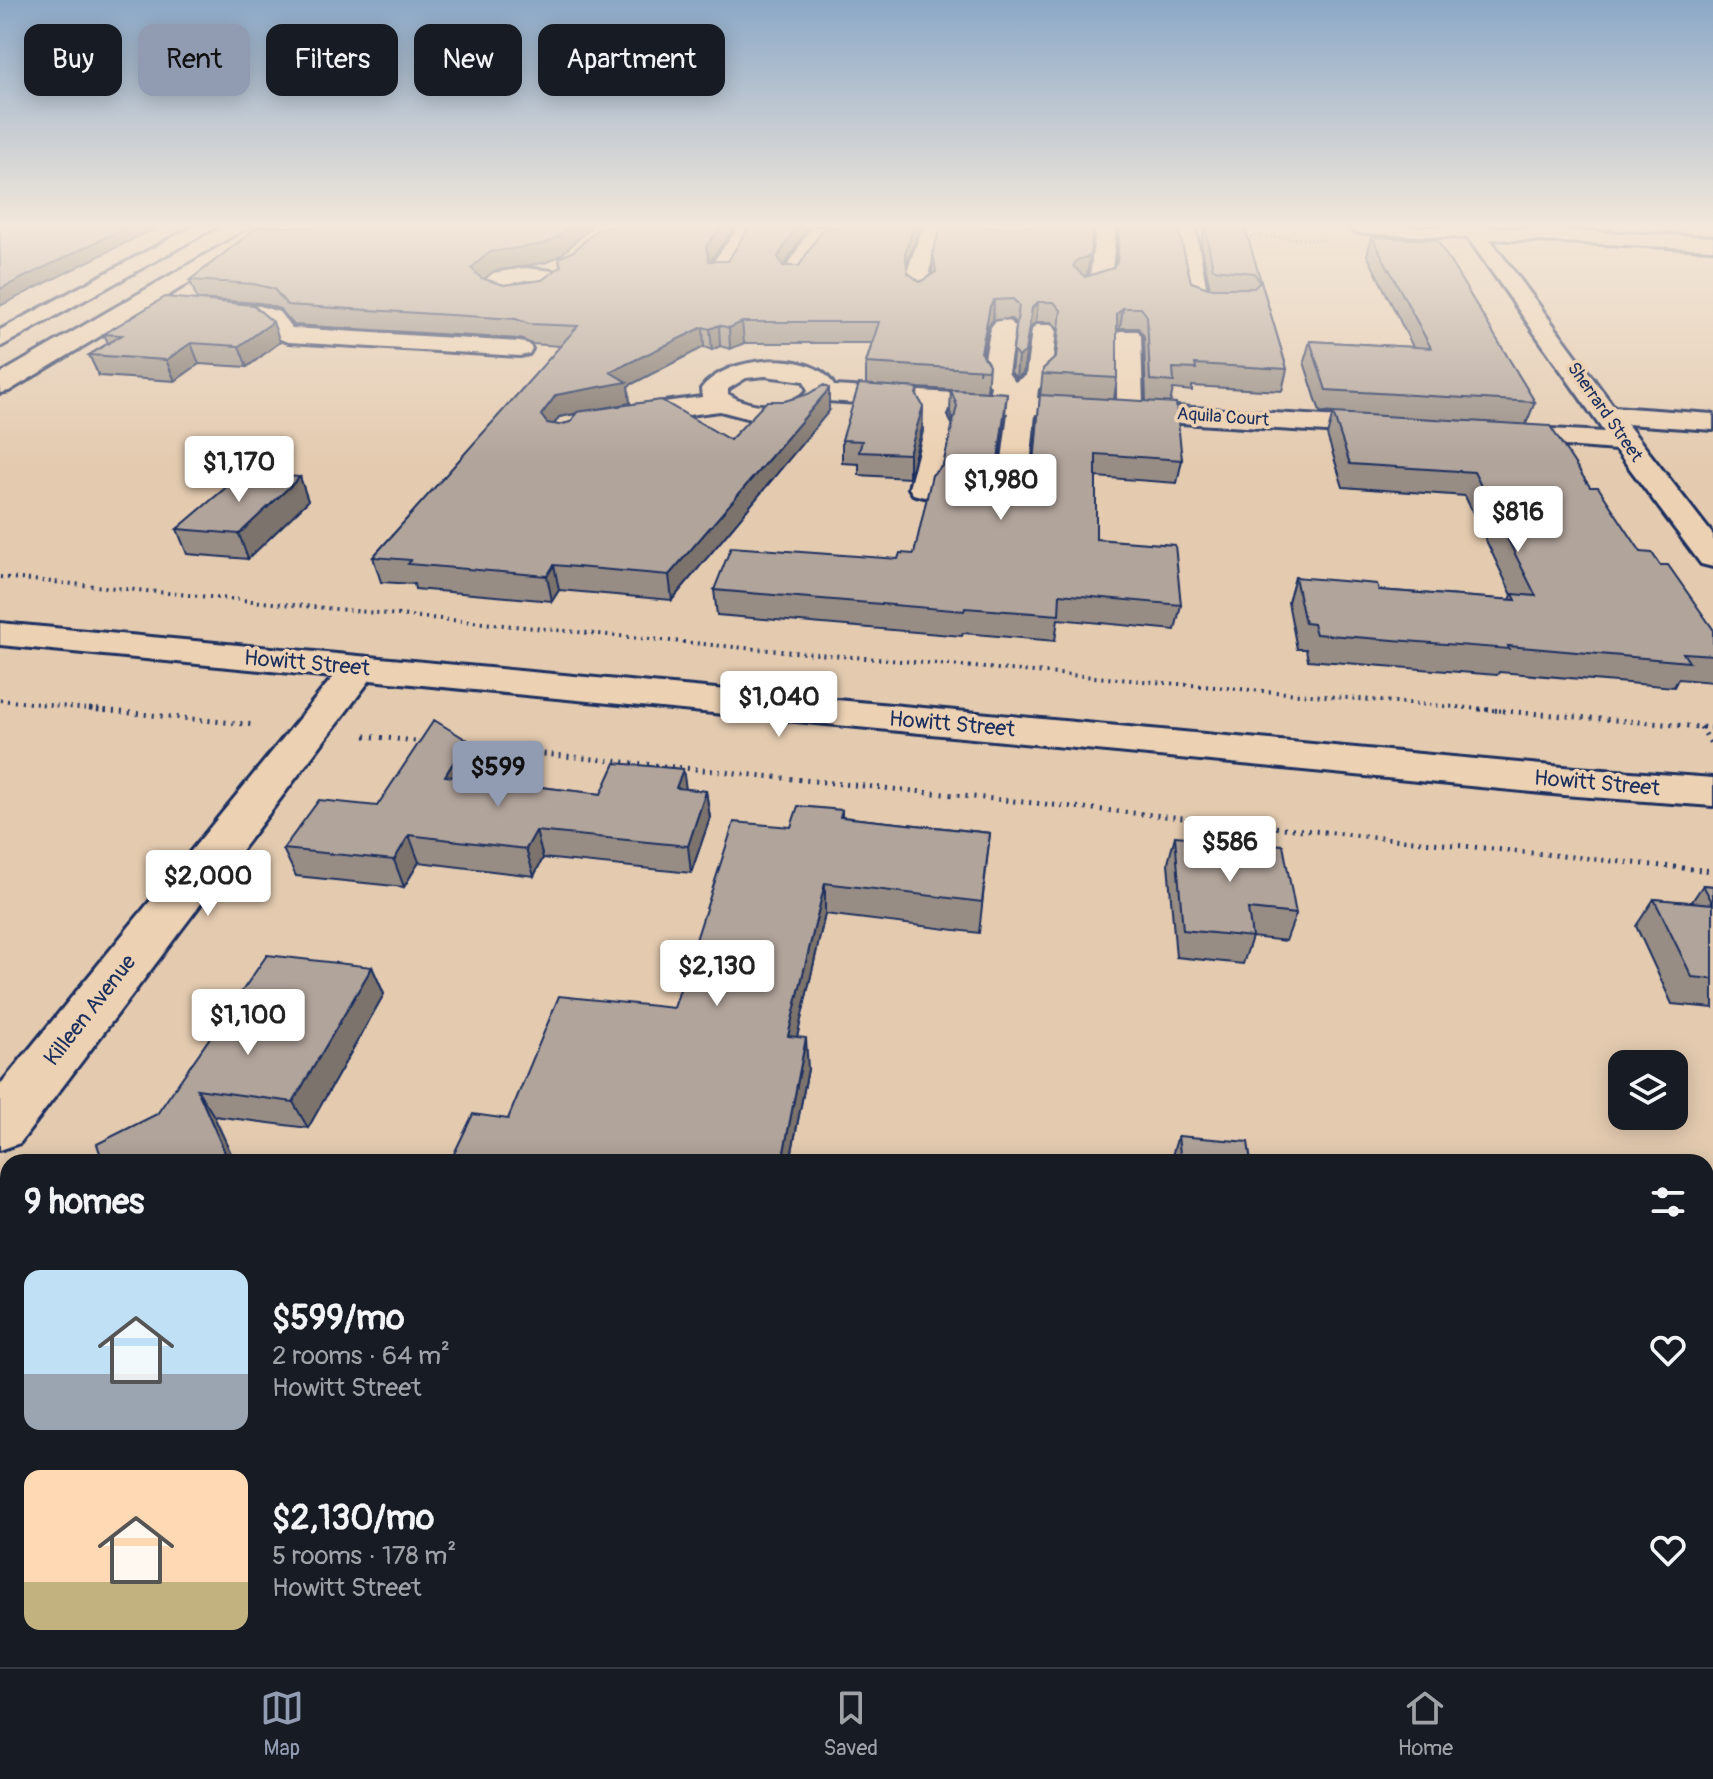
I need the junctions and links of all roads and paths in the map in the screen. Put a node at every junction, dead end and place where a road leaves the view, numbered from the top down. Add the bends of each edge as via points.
1 (66, 305) edge
2 (135, 305) joint
3 (1527, 305) edge
4 (15, 306) dead end
5 (58, 309) junction
6 (1003, 327) edge
7 (1044, 330) edge
8 (1129, 336) edge
9 (0, 340) edge
10 (520, 349) edge
11 (0, 385) edge
12 (821, 393) junction
13 (937, 400) junction
14 (722, 403) junction
15 (1012, 404) junction
16 (1130, 411) junction
17 (1607, 415) junction
18 (594, 421) edge
19 (1713, 422) edge
20 (1422, 430) edge
21 (1469, 432) edge
22 (1625, 442) junction
23 (924, 488) dead end
24 (1012, 498) edge
25 (1713, 557) edge
26 (0, 577) edge
27 (0, 634) edge
28 (360, 668) junction
29 (0, 700) edge
30 (1701, 727) junction
31 (1713, 728) edge
32 (311, 731) junction
33 (437, 743) edge
34 (452, 745) edge
35 (1713, 747) edge
36 (1713, 792) edge
37 (1713, 871) edge
38 (0, 1126) edge

1 - 5 street
2 - 10 street via 263,314 289,335
2 - 11 street
3 - 17 street, Sherrard Street
4 - 5 street
5 - 9 street
6 - 15 street via 995,374
7 - 15 street via 1038,378
8 - 16 street
12 - 13 street, Aquila Court
12 - 14 street, Aquila Court via 807,404 778,411
12 - 14 street via 821,384 806,373 757,369 718,382 714,393
13 - 15 street, Aquila Court
13 - 23 street via 932,415 939,428
14 - 18 street, Aquila Court
15 - 16 street, Aquila Court
15 - 24 street
16 - 20 street, Aquila Court
17 - 19 street
17 - 22 street, Sherrard Street
21 - 22 street
22 - 25 street, Sherrard Street
26 - 30 path via 745,648
27 - 28 street, Howitt Street
28 - 32 street, Killeen Avenue
28 - 36 street, Howitt Street
29 - 32 path
30 - 31 path
30 - 35 path
32 - 33 path
32 - 38 street, Killeen Avenue
34 - 37 path

